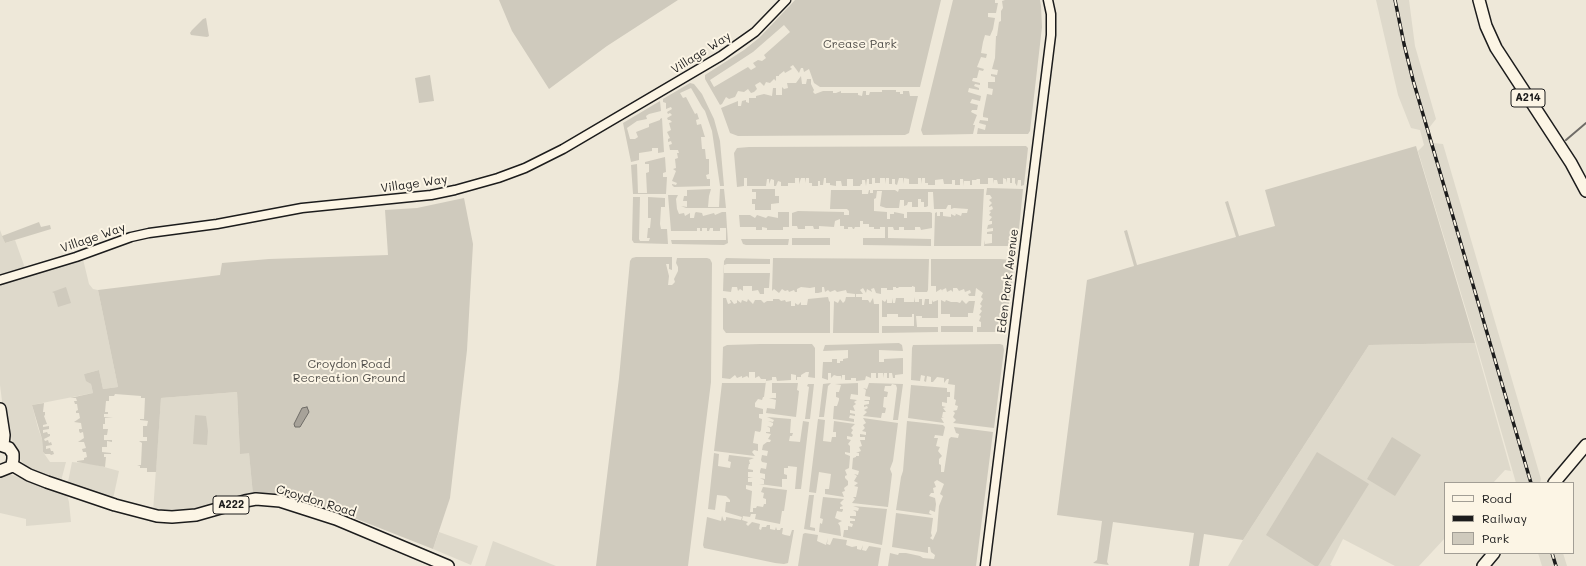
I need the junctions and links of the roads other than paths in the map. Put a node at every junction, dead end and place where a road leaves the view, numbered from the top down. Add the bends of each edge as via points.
1 (786, 0) edge
2 (1048, 0) edge
3 (1480, 0) edge
4 (1586, 191) edge
5 (0, 280) edge
6 (0, 409) edge
7 (2, 445) edge
8 (1586, 445) edge
9 (12, 465) junction
10 (0, 471) edge
11 (1555, 482) edge
12 (1493, 554) edge
13 (448, 566) edge
14 (985, 566) edge
15 (1483, 566) edge

1 - 5 street, Village Way via 755,32 721,56 563,149 498,178 431,195 302,208 217,224 149,232
2 - 14 street, Eden Park Avenue via 1051,14 1050,35
3 - 4 main road, A214 via 1486,26 1496,48 1571,163
6 - 7 main road via 4,434
7 - 9 main road via 9,448 13,454
8 - 11 main road
9 - 10 main road
9 - 13 main road, Croydon Road / A222 via 47,482 136,511 165,517 196,515 256,499 280,502 336,519
12 - 15 main road

